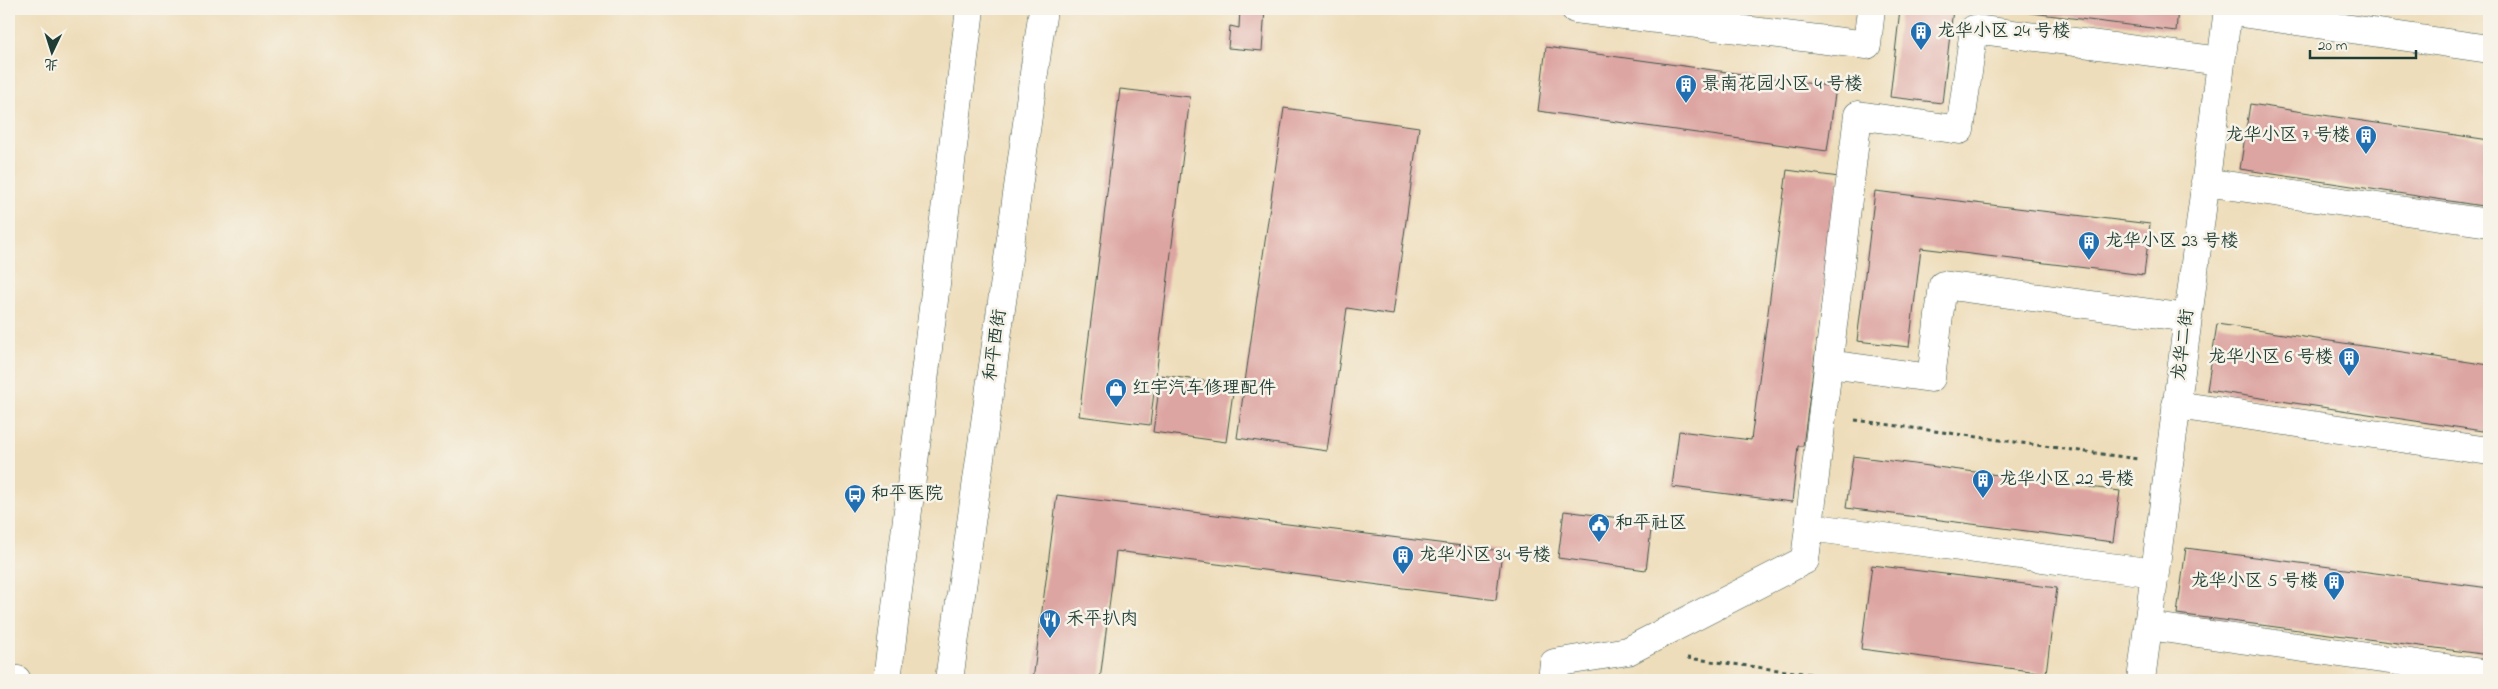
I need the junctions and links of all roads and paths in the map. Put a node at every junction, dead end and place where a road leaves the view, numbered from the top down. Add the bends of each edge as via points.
1 (970, 9) edge
2 (1043, 9) edge
3 (1575, 9) edge
4 (1871, 9) edge
5 (2227, 10) edge
6 (2489, 49) edge
7 (2221, 62) junction
8 (2205, 182) junction
9 (2489, 223) edge
10 (2188, 318) junction
11 (1829, 364) junction
12 (2176, 406) junction
13 (1823, 416) junction
14 (2489, 450) edge
15 (2169, 463) junction
16 (1809, 527) junction
17 (2155, 573) junction
18 (2148, 626) junction
19 (1677, 657) dead end
20 (2489, 674) edge
21 (9, 679) edge
22 (17, 680) edge
23 (887, 680) edge
24 (949, 680) edge
25 (1552, 680) edge
26 (1855, 680) edge
27 (2141, 680) edge

1 - 23 street
2 - 24 street, 和平西街
3 - 4 street via 1867,45
5 - 6 street
5 - 7 street, 龙华二街
7 - 8 street, 龙华二街
7 - 11 street via 1974,29 1960,130 1858,115
8 - 9 street
8 - 10 street, 龙华二街
10 - 11 street via 1943,285 1931,378
10 - 12 street, 龙华二街
11 - 13 street
12 - 14 street
12 - 15 street, 龙华二街
13 - 15 path
13 - 16 street
15 - 17 street, 龙华二街
16 - 17 street
16 - 25 street via 1806,560 1628,651 1554,663
17 - 18 street, 龙华二街
18 - 20 street
18 - 27 street, 龙华二街
19 - 26 path
21 - 22 street

